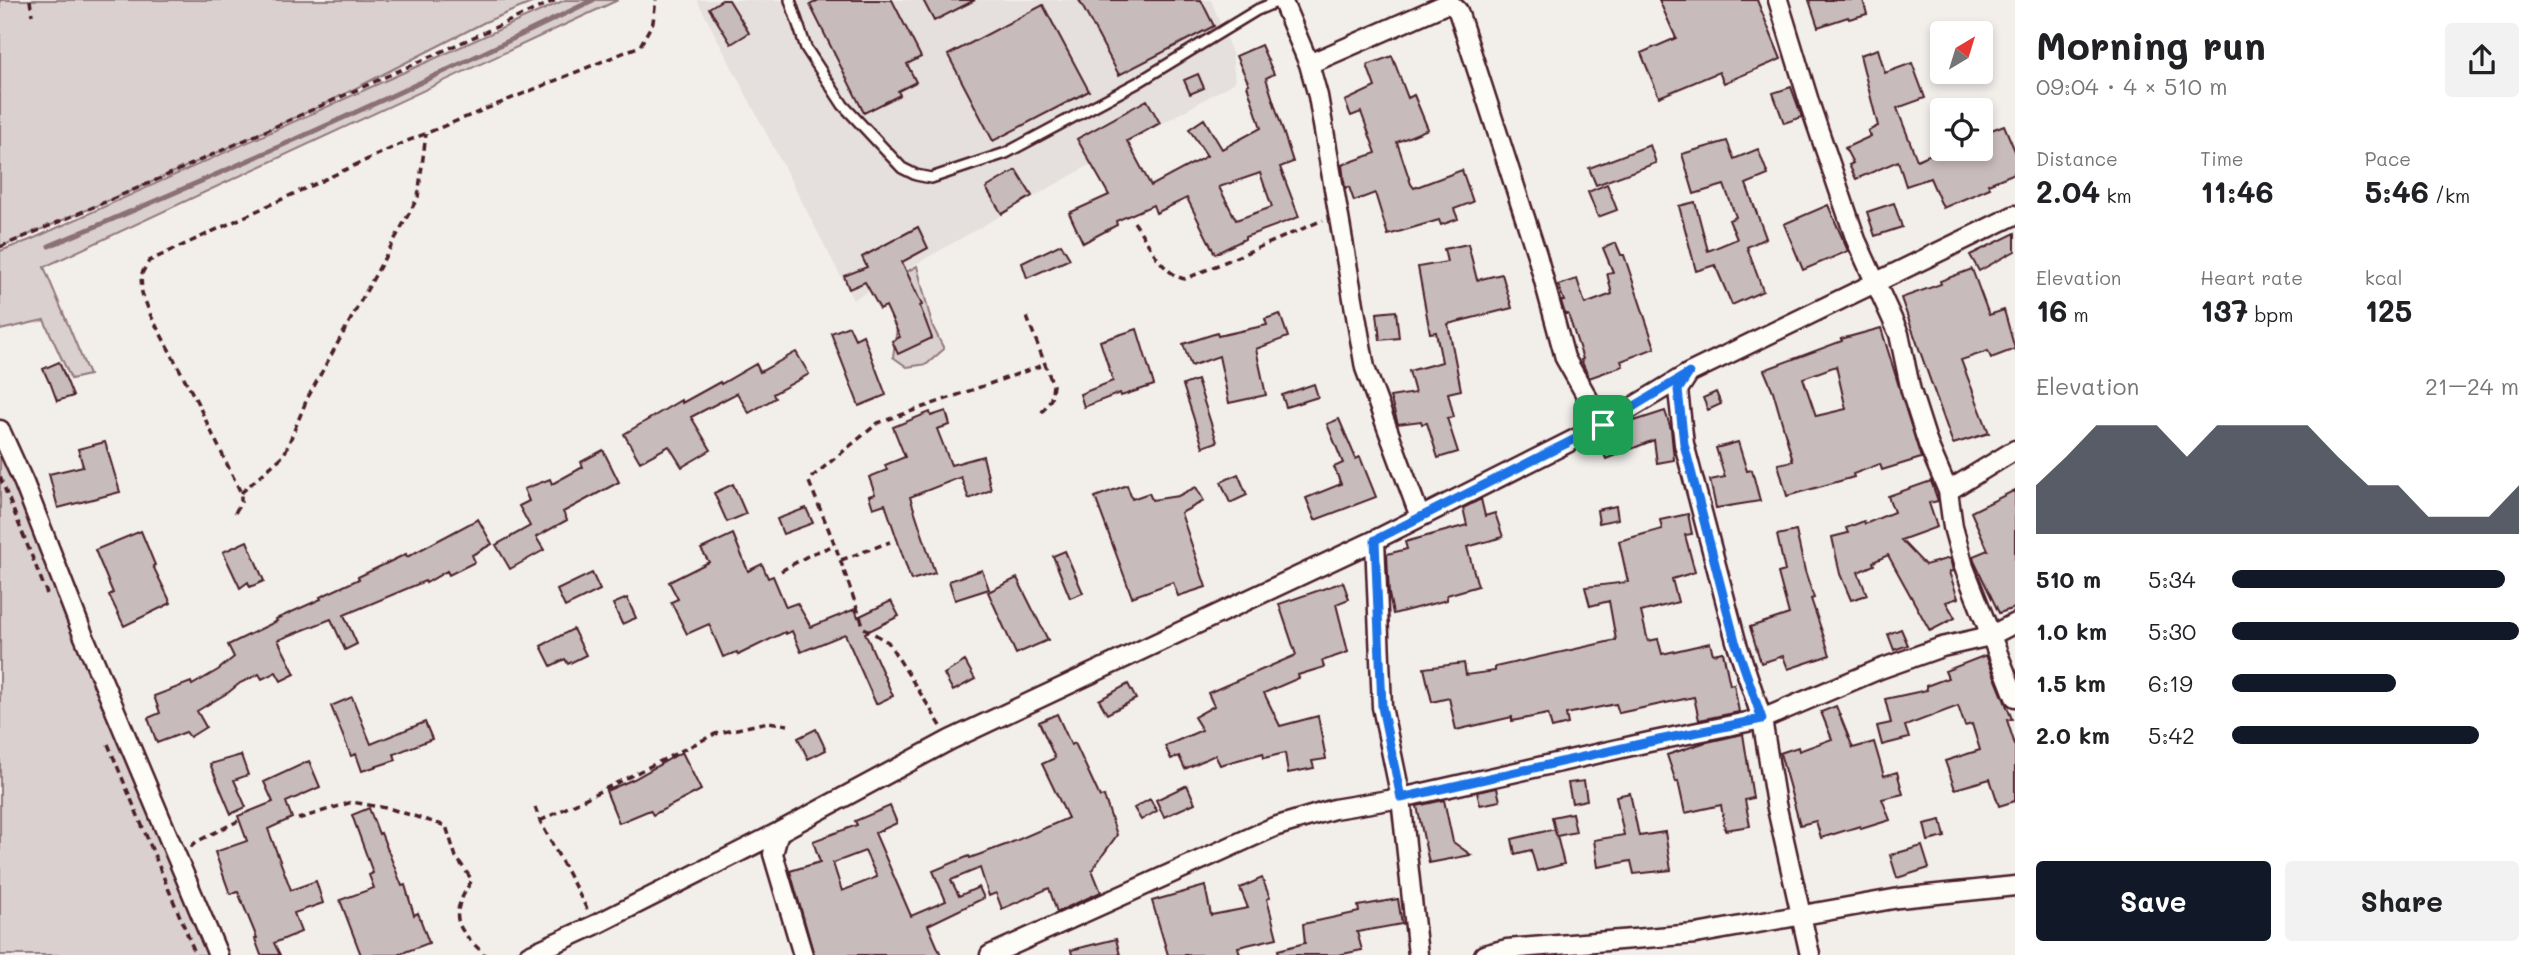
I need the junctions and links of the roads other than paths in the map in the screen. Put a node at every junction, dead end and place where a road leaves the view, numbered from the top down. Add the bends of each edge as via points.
1 (790, 0) edge
2 (1282, 0) edge
3 (1778, 0) edge
4 (1309, 64) junction
5 (2015, 215) edge
6 (1877, 284) junction
7 (1689, 373) junction
8 (1603, 425) junction
9 (0, 430) edge
10 (2015, 450) edge
11 (1948, 491) junction
12 (1420, 517) junction
13 (1375, 540) junction
14 (2015, 624) edge
15 (1990, 636) junction
16 (2015, 697) edge
17 (1762, 719) junction
18 (1401, 798) junction
19 (779, 832) junction
20 (2015, 886) edge
21 (1802, 917) junction
22 (218, 955) edge
23 (529, 955) edge
24 (803, 955) edge
25 (990, 955) edge
26 (1418, 955) edge
27 (1485, 955) edge
28 (1810, 955) edge

1 - 2 lane via 806,48 843,105 902,168 931,178 1006,153 1137,83 1257,9
2 - 4 street
3 - 6 street via 1856,240
4 - 8 street via 1446,4 1458,11 1537,254 1564,358
4 - 12 street via 1325,130 1365,368
5 - 6 street
6 - 7 street
6 - 11 street via 1899,334 1911,391
7 - 8 street
7 - 17 street via 1678,390 1684,444 1735,641
8 - 12 street
9 - 22 street
10 - 11 street
11 - 15 street via 1964,567
12 - 13 street
13 - 18 street via 1382,707
13 - 19 street via 950,740
14 - 15 street
15 - 16 street
15 - 17 street via 1880,669
17 - 18 street
17 - 21 street
18 - 25 street via 1334,809 1274,827
18 - 26 street
19 - 23 street
19 - 24 street via 773,855
20 - 21 street via 1899,898
21 - 27 street
21 - 28 street

